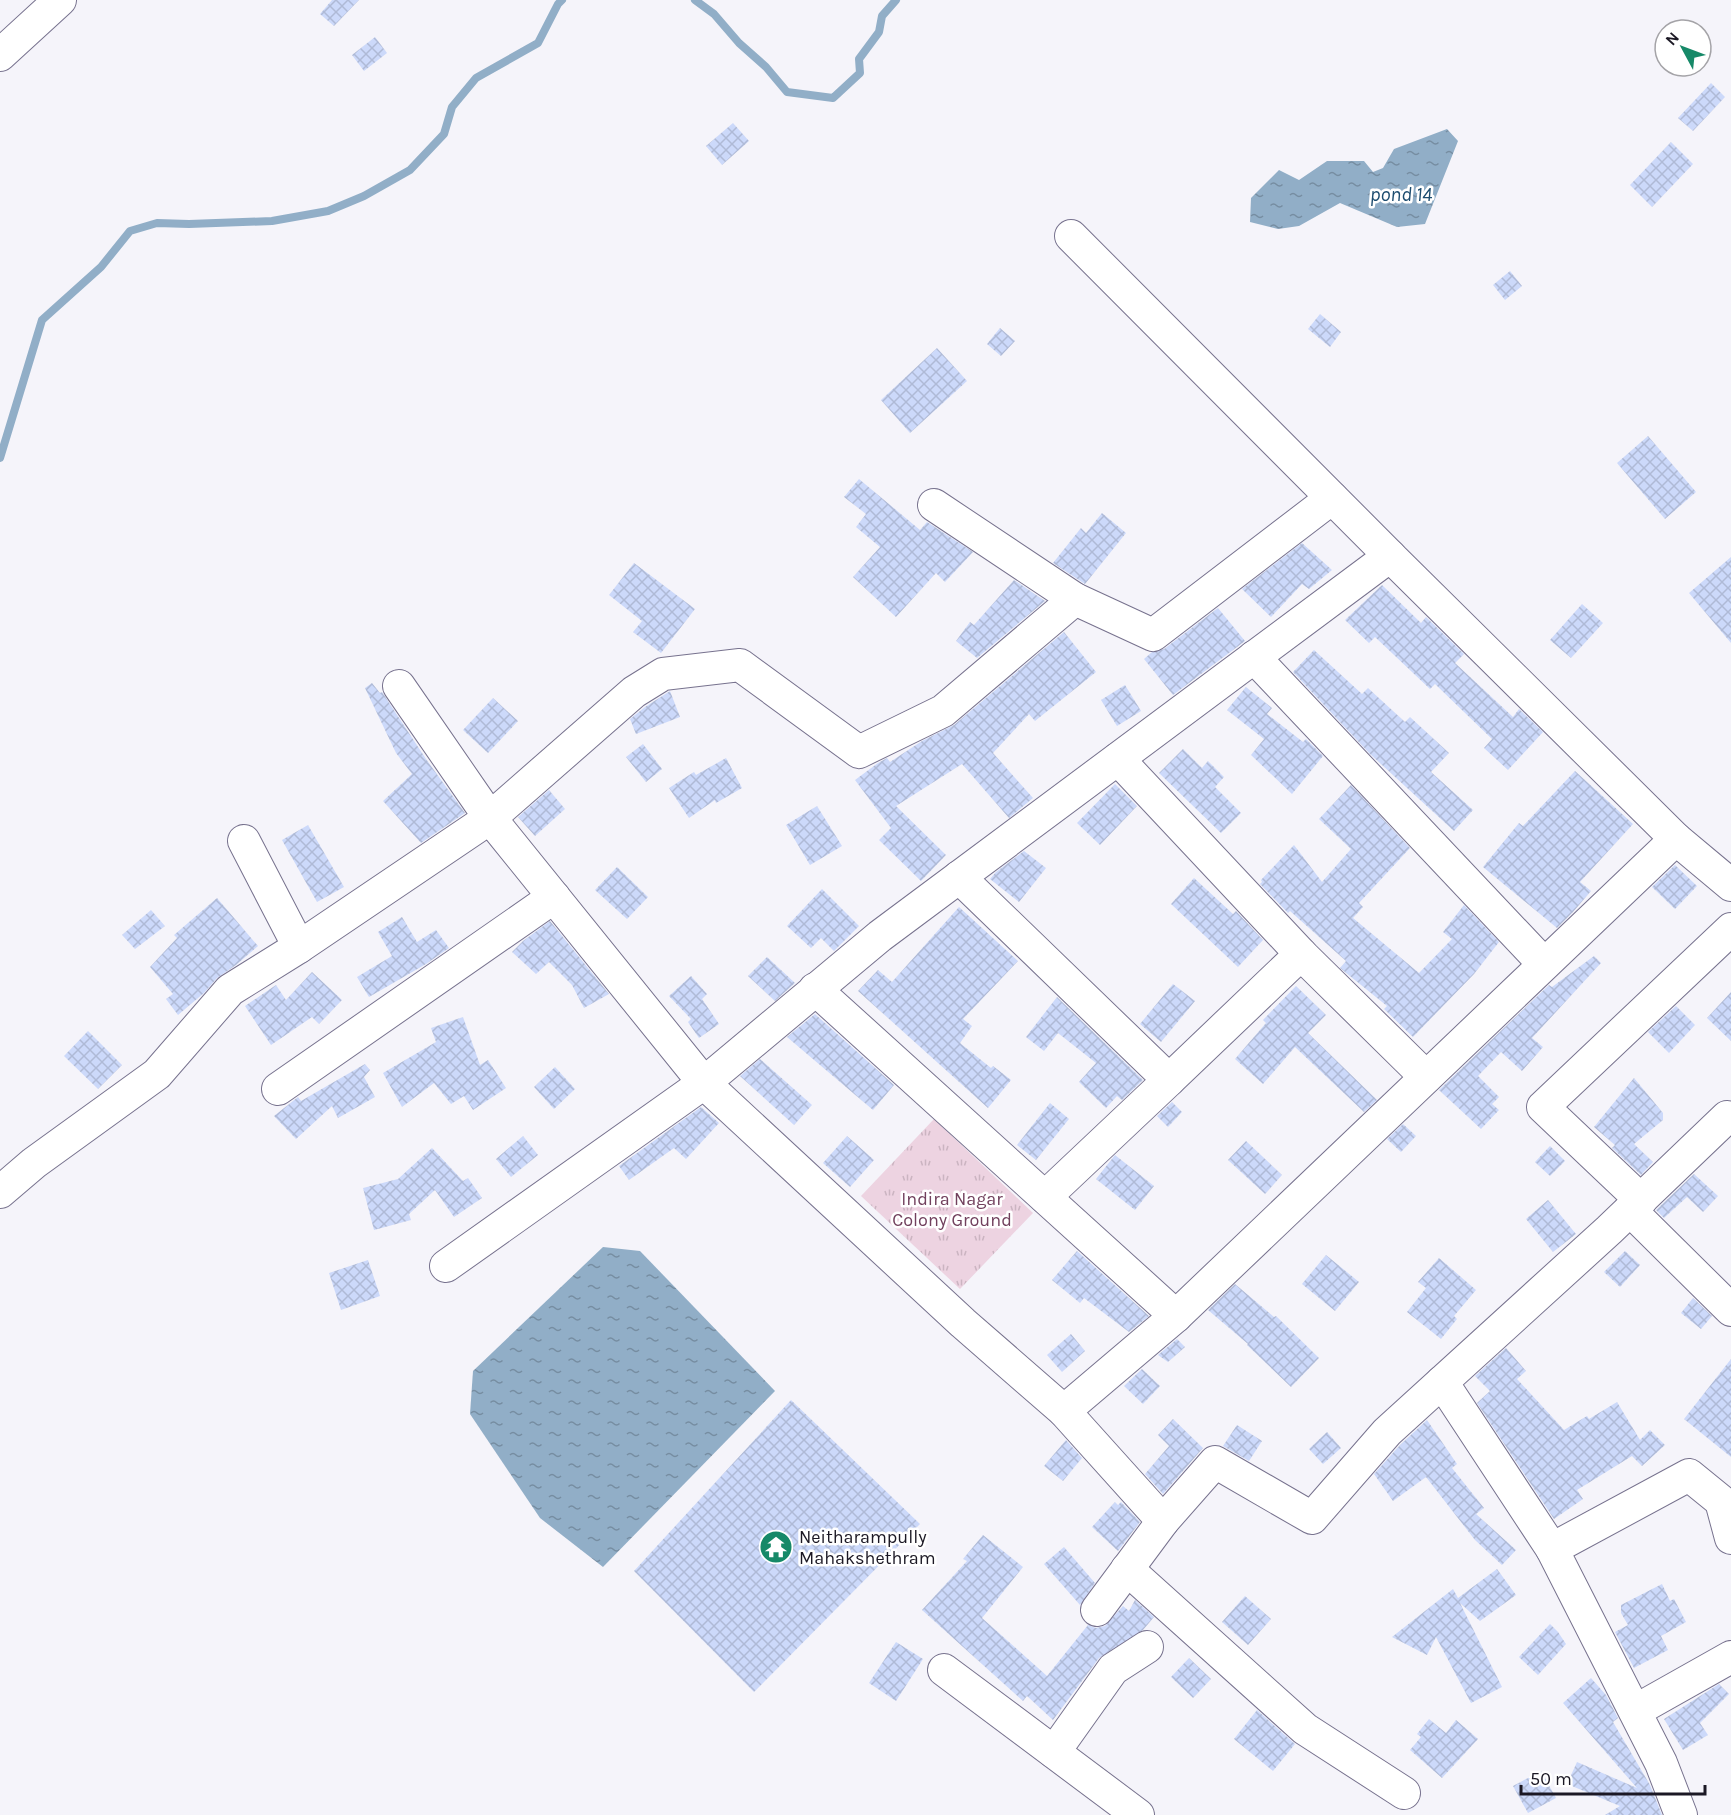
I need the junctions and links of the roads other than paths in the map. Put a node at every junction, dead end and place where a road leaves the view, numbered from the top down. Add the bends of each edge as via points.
1 (60, 0) edge
2 (0, 55) edge
3 (1071, 236) dead end
4 (1332, 498) junction
5 (934, 505) dead end
6 (1390, 556) junction
7 (1075, 599) junction
8 (1254, 657) junction
9 (399, 686) dead end
10 (1118, 759) junction
11 (490, 818) junction
12 (1676, 839) junction
13 (243, 841) dead end
14 (959, 877) junction
15 (1731, 885) edge
16 (554, 897) junction
17 (1731, 928) edge
18 (299, 947) junction
19 (1301, 954) junction
20 (1544, 964) junction
21 (815, 990) junction
22 (1426, 1077) junction
23 (1169, 1080) junction
24 (704, 1083) junction
25 (278, 1089) dead end
26 (1730, 1117) edge
27 (0, 1192) edge
28 (1045, 1197) junction
29 (1635, 1205) junction
30 (446, 1266) dead end
31 (1731, 1310) edge
32 (1176, 1316) junction
33 (1442, 1382) junction
34 (1064, 1411) junction
35 (1163, 1521) junction
36 (1731, 1538) edge
37 (1552, 1549) junction
38 (1127, 1569) junction
39 (1097, 1610) dead end
40 (1147, 1647) dead end
41 (1731, 1658) edge
42 (944, 1670) dead end
43 (1635, 1712) junction
44 (1054, 1752) junction
45 (1404, 1793) dead end
46 (1138, 1815) edge
47 (1681, 1815) edge

1 - 2 street
3 - 4 street
4 - 6 street
4 - 7 street via 1153,635
5 - 7 street
6 - 8 street
6 - 12 street
7 - 11 street via 943,711 859,752 740,665 663,674 634,692
8 - 10 street
8 - 20 street
9 - 11 street
10 - 14 street
10 - 19 street
11 - 16 street
11 - 18 street
12 - 15 street
12 - 20 street
13 - 18 street
14 - 21 street
14 - 23 street
16 - 24 street
16 - 25 street
17 - 29 street via 1543,1107
18 - 27 street via 230,990 157,1074 34,1162
19 - 22 street
19 - 23 street
20 - 22 street
21 - 24 street
21 - 28 street
22 - 32 street
23 - 28 street
24 - 30 street
24 - 34 street
26 - 29 street
28 - 32 street
29 - 31 street
29 - 33 street
32 - 34 street
33 - 35 street via 1387,1432 1312,1518 1215,1462
33 - 37 street
34 - 35 street
35 - 38 street
36 - 37 street via 1721,1501 1689,1475
37 - 43 street
38 - 39 street
38 - 45 street via 1305,1729
40 - 44 street via 1113,1669
41 - 43 street
42 - 44 street
43 - 47 street via 1661,1762
44 - 46 street

